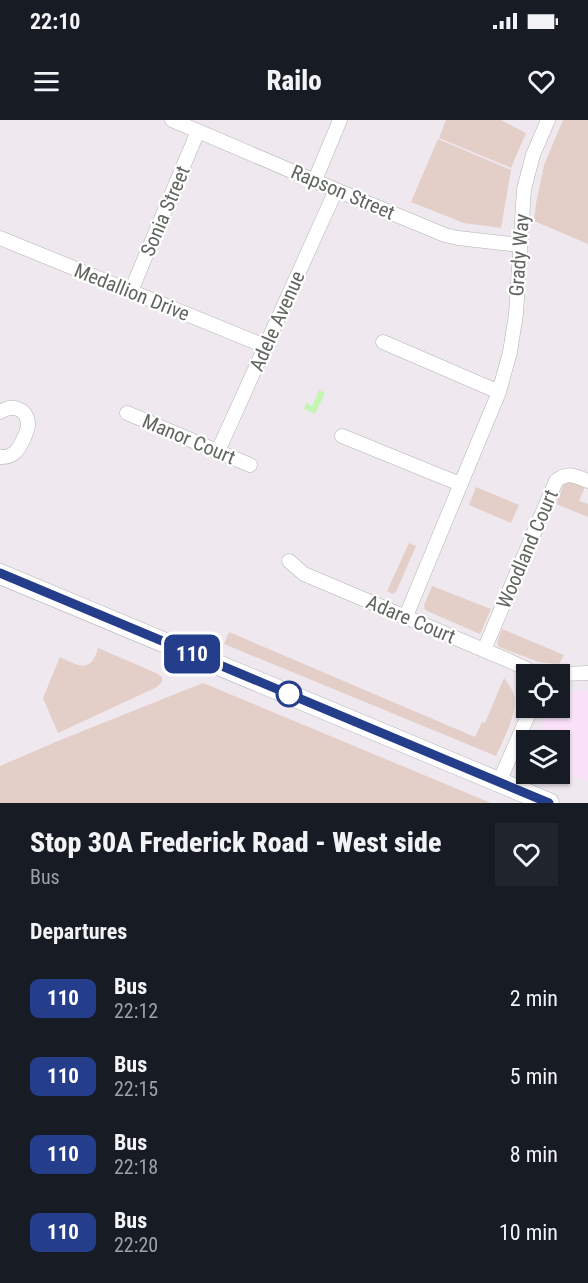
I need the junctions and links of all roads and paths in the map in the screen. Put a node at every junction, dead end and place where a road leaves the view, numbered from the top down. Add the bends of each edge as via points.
1 (172, 120) edge
2 (340, 120) edge
3 (548, 120) edge
4 (198, 131) junction
5 (315, 180) junction
6 (336, 190) junction
7 (0, 238) edge
8 (520, 244) junction
9 (131, 291) junction
10 (383, 342) dead end
11 (265, 346) junction
12 (499, 392) junction
13 (0, 412) edge
14 (127, 413) dead end
15 (342, 436) dead end
16 (218, 451) junction
17 (0, 457) edge
18 (250, 465) dead end
19 (588, 481) edge
20 (460, 484) junction
21 (289, 561) dead end
22 (0, 573) edge
23 (406, 616) junction
24 (484, 650) junction
25 (516, 664) edge
26 (588, 673) edge
27 (570, 674) edge
28 (527, 718) edge
29 (499, 782) junction
30 (549, 803) edge

1 - 4 street, Rapson Street
2 - 5 street
3 - 8 street, Grady Way via 524,189
4 - 5 street, Rapson Street
4 - 9 street, Sonia Street
5 - 6 street, Rapson Street
6 - 8 street, Rapson Street via 445,235
6 - 11 street, Adele Avenue
7 - 9 street, Medallion Drive
8 - 12 street, Grady Way via 516,314
9 - 11 street, Medallion Drive
10 - 12 street
11 - 16 street, Adele Avenue
12 - 20 street, Grady Way
13 - 17 street via 18,408 28,423 15,453
14 - 16 street, Manor Court
15 - 20 street
16 - 18 street, Manor Court
19 - 24 street, Woodland Court via 568,475 556,481
20 - 23 street, Grady Way
21 - 23 street, Adare Court via 304,574
22 - 29 main road
23 - 24 street, Adare Court
24 - 25 street, Adare Court
26 - 27 street
28 - 29 street
29 - 30 main road

